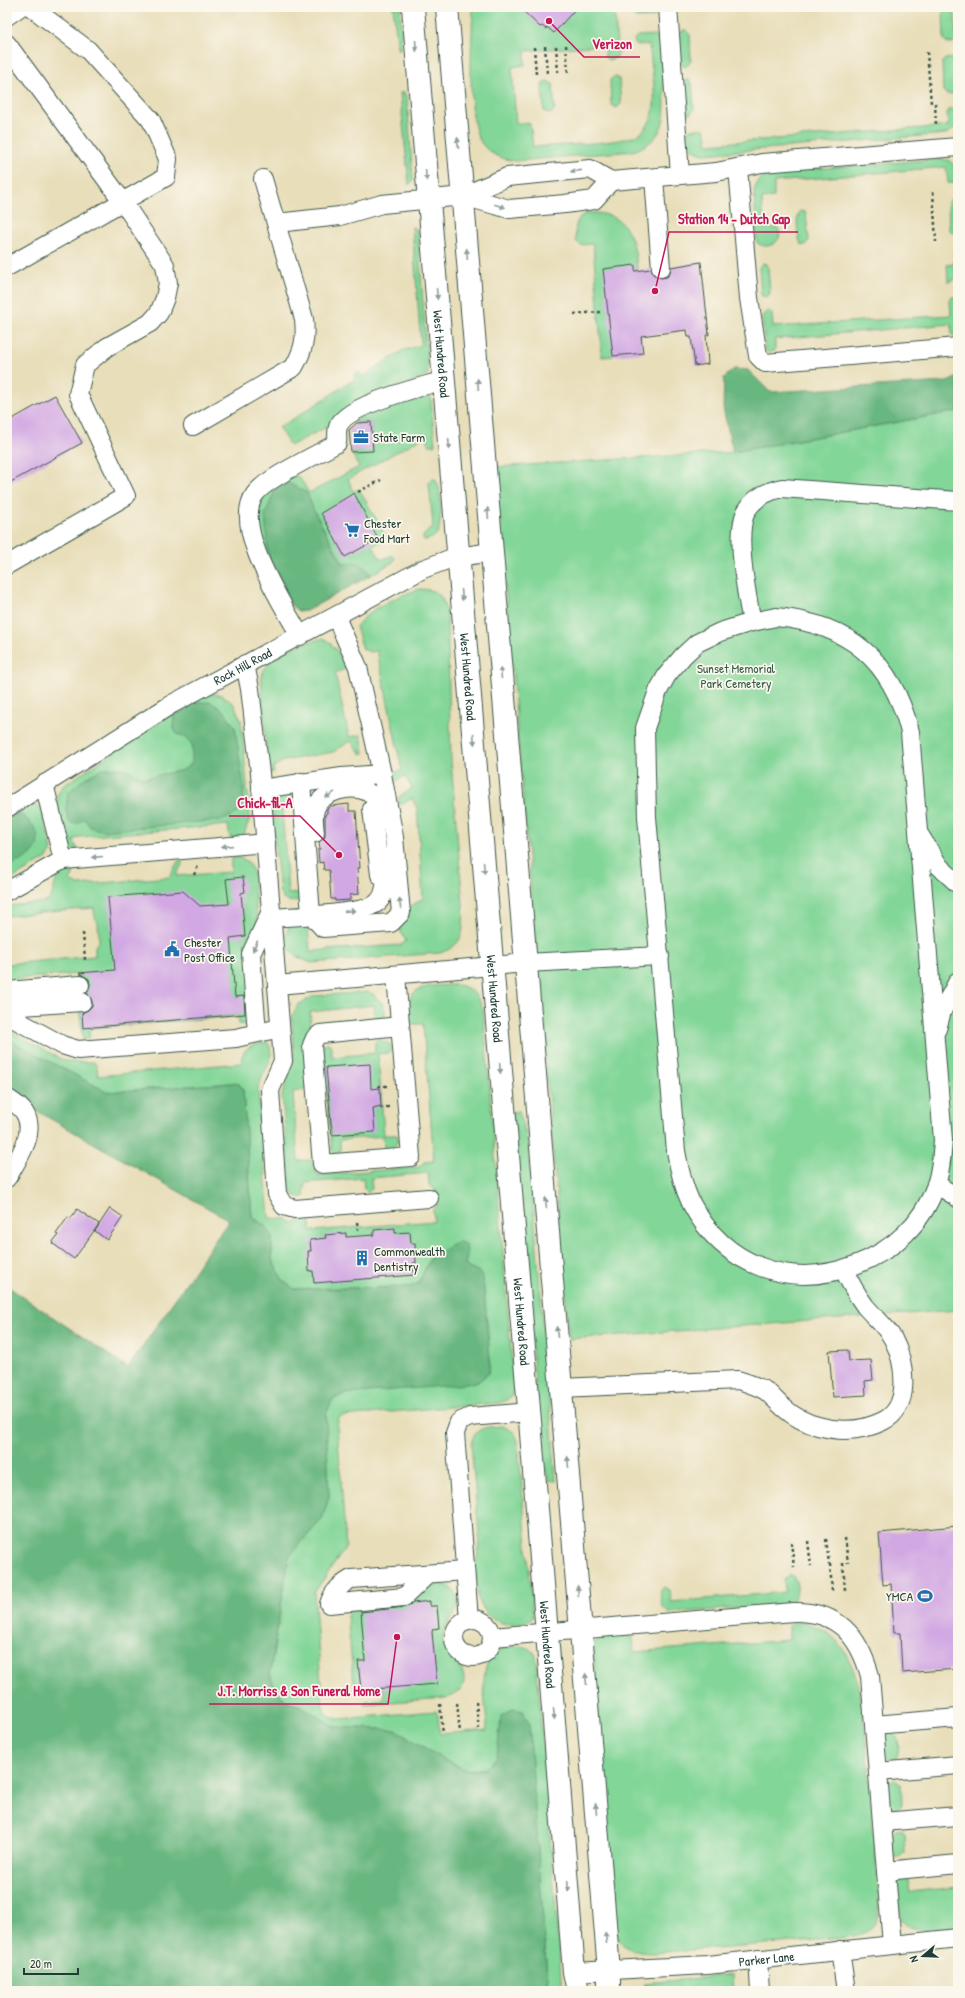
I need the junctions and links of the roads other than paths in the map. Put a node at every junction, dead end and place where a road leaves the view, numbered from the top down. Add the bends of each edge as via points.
1 (20, 7) edge
2 (31, 7) edge
3 (413, 7) edge
4 (447, 7) edge
5 (668, 7) edge
6 (7, 16) edge
7 (7, 44) edge
8 (958, 147) edge
9 (738, 168) junction
10 (680, 175) junction
11 (654, 178) junction
12 (263, 179) dead end
13 (611, 181) junction
14 (463, 196) junction
15 (428, 200) junction
16 (123, 202) junction
17 (277, 223) junction
18 (7, 267) edge
19 (661, 268) dead end
20 (958, 347) edge
21 (444, 380) junction
22 (193, 426) dead end
23 (958, 501) edge
24 (491, 552) junction
25 (459, 556) junction
26 (7, 565) edge
27 (336, 617) junction
28 (752, 622) junction
29 (300, 636) junction
30 (245, 664) junction
31 (382, 774) junction
32 (301, 782) junction
33 (44, 784) junction
34 (261, 789) junction
35 (7, 808) edge
36 (918, 832) junction
37 (266, 844) junction
38 (63, 860) junction
39 (958, 884) edge
40 (7, 891) edge
41 (272, 914) junction
42 (311, 915) junction
43 (660, 956) junction
44 (526, 963) junction
45 (492, 966) junction
46 (396, 975) junction
47 (958, 981) edge
48 (277, 985) junction
49 (7, 991) edge
50 (7, 1008) edge
51 (7, 1016) edge
52 (400, 1026) junction
53 (280, 1028) junction
54 (257, 1033) junction
55 (934, 1038) junction
56 (7, 1098) edge
57 (7, 1178) edge
58 (936, 1184) junction
59 (429, 1198) dead end
60 (958, 1198) edge
61 (844, 1270) junction
62 (562, 1388) junction
63 (530, 1412) junction
64 (465, 1571) junction
65 (428, 1574) dead end
66 (469, 1620) junction
67 (582, 1630) junction
68 (547, 1633) junction
69 (492, 1637) junction
70 (958, 1718) edge
71 (874, 1725) junction
72 (958, 1765) edge
73 (878, 1772) junction
74 (958, 1816) edge
75 (882, 1822) junction
76 (958, 1864) edge
77 (886, 1870) junction
78 (958, 1938) edge
79 (892, 1945) junction
80 (840, 1950) junction
81 (758, 1958) junction
82 (609, 1981) edge
83 (576, 1982) edge
84 (760, 1991) edge
85 (846, 1991) edge

1 - 6 street
2 - 16 street via 88,50 151,120 168,159 166,177
3 -> 15 main road, West Hundred Road
14 -> 4 main road
5 - 10 street
7 - 16 street
8 - 9 street via 762,162
9 - 10 street
9 - 20 street via 749,298 758,356 765,362
10 - 11 street
11 - 13 street
11 - 19 street
12 - 17 street
13 -> 14 street via 590,169 507,177
14 -> 13 street via 509,209 565,204 594,200
14 - 15 street
24 -> 14 main road
15 - 17 street via 382,204 340,216
15 -> 21 main road, West Hundred Road
16 - 18 street
16 - 26 street via 165,265 168,283 165,298 159,313 150,323 107,347 85,365 78,394 126,496
17 - 22 street via 304,319 303,352 294,367
21 -> 25 main road, West Hundred Road
21 - 29 street via 383,399 355,411 343,419 338,427 338,443 266,483 255,493 249,504 250,534 261,562
23 - 28 street via 782,488 768,491 756,499 743,520 743,560
24 - 25 street, Rock Hill Road
44 -> 24 main road
25 - 27 street, Rock Hill Road via 423,569
25 -> 45 main road, West Hundred Road
27 - 29 street, Rock Hill Road
27 - 31 street via 358,667
28 - 36 street via 776,617 800,619 824,626 861,648 882,669 896,690 910,732
28 - 43 street via 720,632 697,643 668,675 649,714 646,728 647,817
29 - 30 street, Rock Hill Road
30 - 33 street, Rock Hill Road via 172,704
30 - 34 street
31 - 32 street
42 -> 31 street via 323,928 391,923 401,913 394,837
32 - 34 street
32 - 42 street
33 - 35 street, Rock Hill Road
33 - 38 street
34 - 37 street
36 - 39 street via 939,866
36 - 55 street
37 -> 38 street
37 - 41 street
38 - 40 street
41 - 42 street
41 - 48 street
41 -> 54 street via 251,954
42 -> 42 street via 361,910 378,902 385,887 386,869 380,814 376,799 364,790 350,788 333,792 318,803 314,814 318,891
43 - 44 street
43 - 61 street via 676,1151 681,1179 691,1203 706,1225 724,1244 758,1266 783,1274 807,1276
44 - 45 street
62 -> 44 main road
45 - 46 street
45 -> 63 main road, West Hundred Road
46 - 48 street
46 - 52 street
47 - 55 street via 942,1011
48 - 53 street
49 - 50 street via 81,994
51 - 54 street via 62,1045 78,1050 236,1038
52 - 52 street via 411,1157 322,1164 312,1045 315,1038 320,1034
53 - 54 street
53 - 59 street via 283,1061 270,1090 277,1194 284,1206 295,1209
55 - 58 street via 943,1140
56 - 57 street via 21,1109 29,1124 29,1134
58 - 60 street
58 - 61 street via 919,1218 888,1250
61 - 62 street via 866,1307 892,1337 898,1350 901,1365 900,1403 888,1418 876,1424 837,1430 817,1426 798,1418 767,1392 738,1380
67 -> 62 main road
63 - 64 street via 470,1417 459,1422 455,1433
63 - 68 main road, West Hundred Road
64 - 65 street
64 - 66 street
66 - 69 street via 482,1622 490,1630
66 - 69 street via 460,1624 454,1634 455,1647 460,1652 472,1658 484,1654 489,1649
67 - 68 street
67 - 71 street via 794,1612 829,1616 852,1637 865,1660 870,1676
82 -> 67 main road
68 - 69 street
68 -> 83 main road, West Hundred Road
70 - 71 street
71 - 73 street
72 - 73 street
73 - 75 street
74 - 75 street
75 - 77 street
76 - 77 street
77 - 79 street
78 - 79 street, Parker Lane
79 - 80 street, Parker Lane
80 - 81 street, Parker Lane
80 - 85 street
81 - 82 street, Parker Lane
81 - 84 street
82 - 83 street, Parker Lane

